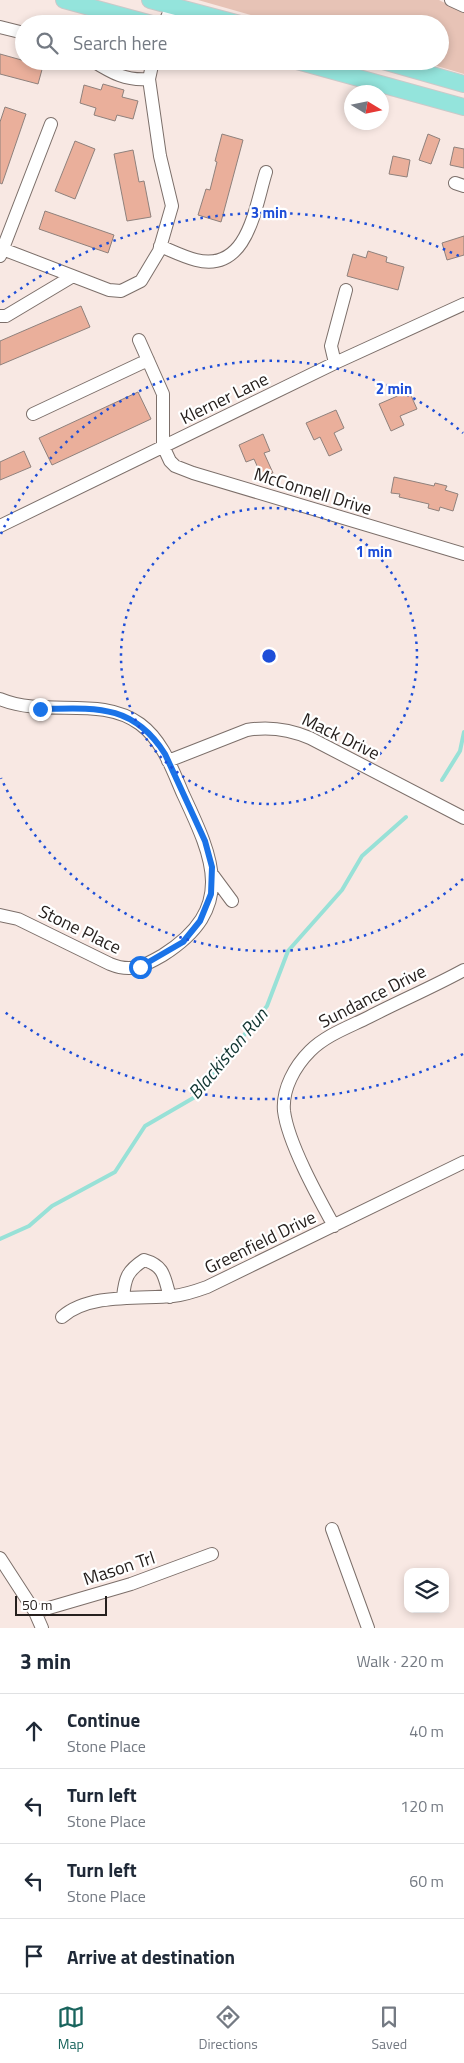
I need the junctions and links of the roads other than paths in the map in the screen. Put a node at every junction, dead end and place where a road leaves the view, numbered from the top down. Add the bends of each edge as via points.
1 (64, 0) edge
2 (150, 0) edge
3 (452, 0) edge
4 (174, 3) edge
5 (464, 6) edge
6 (119, 15) edge
7 (168, 15) edge
8 (212, 15) edge
9 (0, 27) edge
10 (15, 31) edge
11 (107, 70) edge
12 (151, 70) edge
13 (330, 70) edge
14 (415, 70) edge
15 (149, 78) junction
16 (464, 84) edge
17 (464, 107) edge
18 (51, 124) dead end
19 (266, 172) dead end
20 (160, 246) junction
21 (1, 251) edge
22 (73, 276) junction
23 (346, 290) dead end
24 (464, 304) edge
25 (0, 316) edge
26 (139, 340) dead end
27 (148, 360) junction
28 (335, 363) junction
29 (33, 414) dead end
30 (164, 446) junction
31 (0, 526) edge
32 (464, 554) edge
33 (0, 699) edge
34 (168, 761) junction
35 (464, 818) edge
36 (212, 874) junction
37 (232, 901) dead end
38 (0, 915) edge
39 (464, 970) edge
40 (464, 1162) edge
41 (334, 1226) junction
42 (170, 1296) junction
43 (123, 1298) junction
44 (62, 1317) dead end
45 (332, 1529) dead end
46 (212, 1554) dead end
47 (0, 1558) edge
48 (35, 1612) junction
49 (42, 1628) edge
50 (368, 1628) edge

1 - 6 main road
2 - 4 main road
3 - 5 street
4 - 7 street
4 - 8 main road
9 - 10 street
11 - 15 street via 123,77
12 - 15 street
13 - 17 main road
14 - 16 main road
15 - 20 street via 160,156 172,206
18 - 21 street
19 - 20 street via 245,240 237,250 224,259 211,262
20 - 22 street via 141,281 121,291 109,290
21 - 22 street
22 - 25 street via 6,316
23 - 28 street via 331,346
24 - 28 street, Klerner Lane
26 - 27 street
27 - 29 street
27 - 30 street via 163,394
28 - 30 street, Klerner Lane
30 - 31 street, Klerner Lane
30 - 32 street, McConnell Drive via 170,461 182,469
33 - 34 street, Stone Place via 25,707 116,712 149,732
34 - 35 street, Mack Drive via 247,730 284,729 310,738
34 - 36 street, Stone Place via 205,841
36 - 37 street, Stone Place
36 - 38 street, Stone Place via 211,894 192,932 183,942 160,956 131,969 110,964 18,919
39 - 41 street, Sundance Drive via 320,1042 294,1072 285,1097 284,1111 291,1137
40 - 41 street, Greenfield Drive
41 - 42 street, Greenfield Drive via 207,1287
42 - 43 street, Greenfield Drive
42 - 43 street via 161,1268 144,1260 133,1267 125,1280
43 - 44 street, Greenfield Drive via 87,1305
45 - 50 street
46 - 48 street, Mason Trl via 131,1584
47 - 48 street
48 - 49 street

